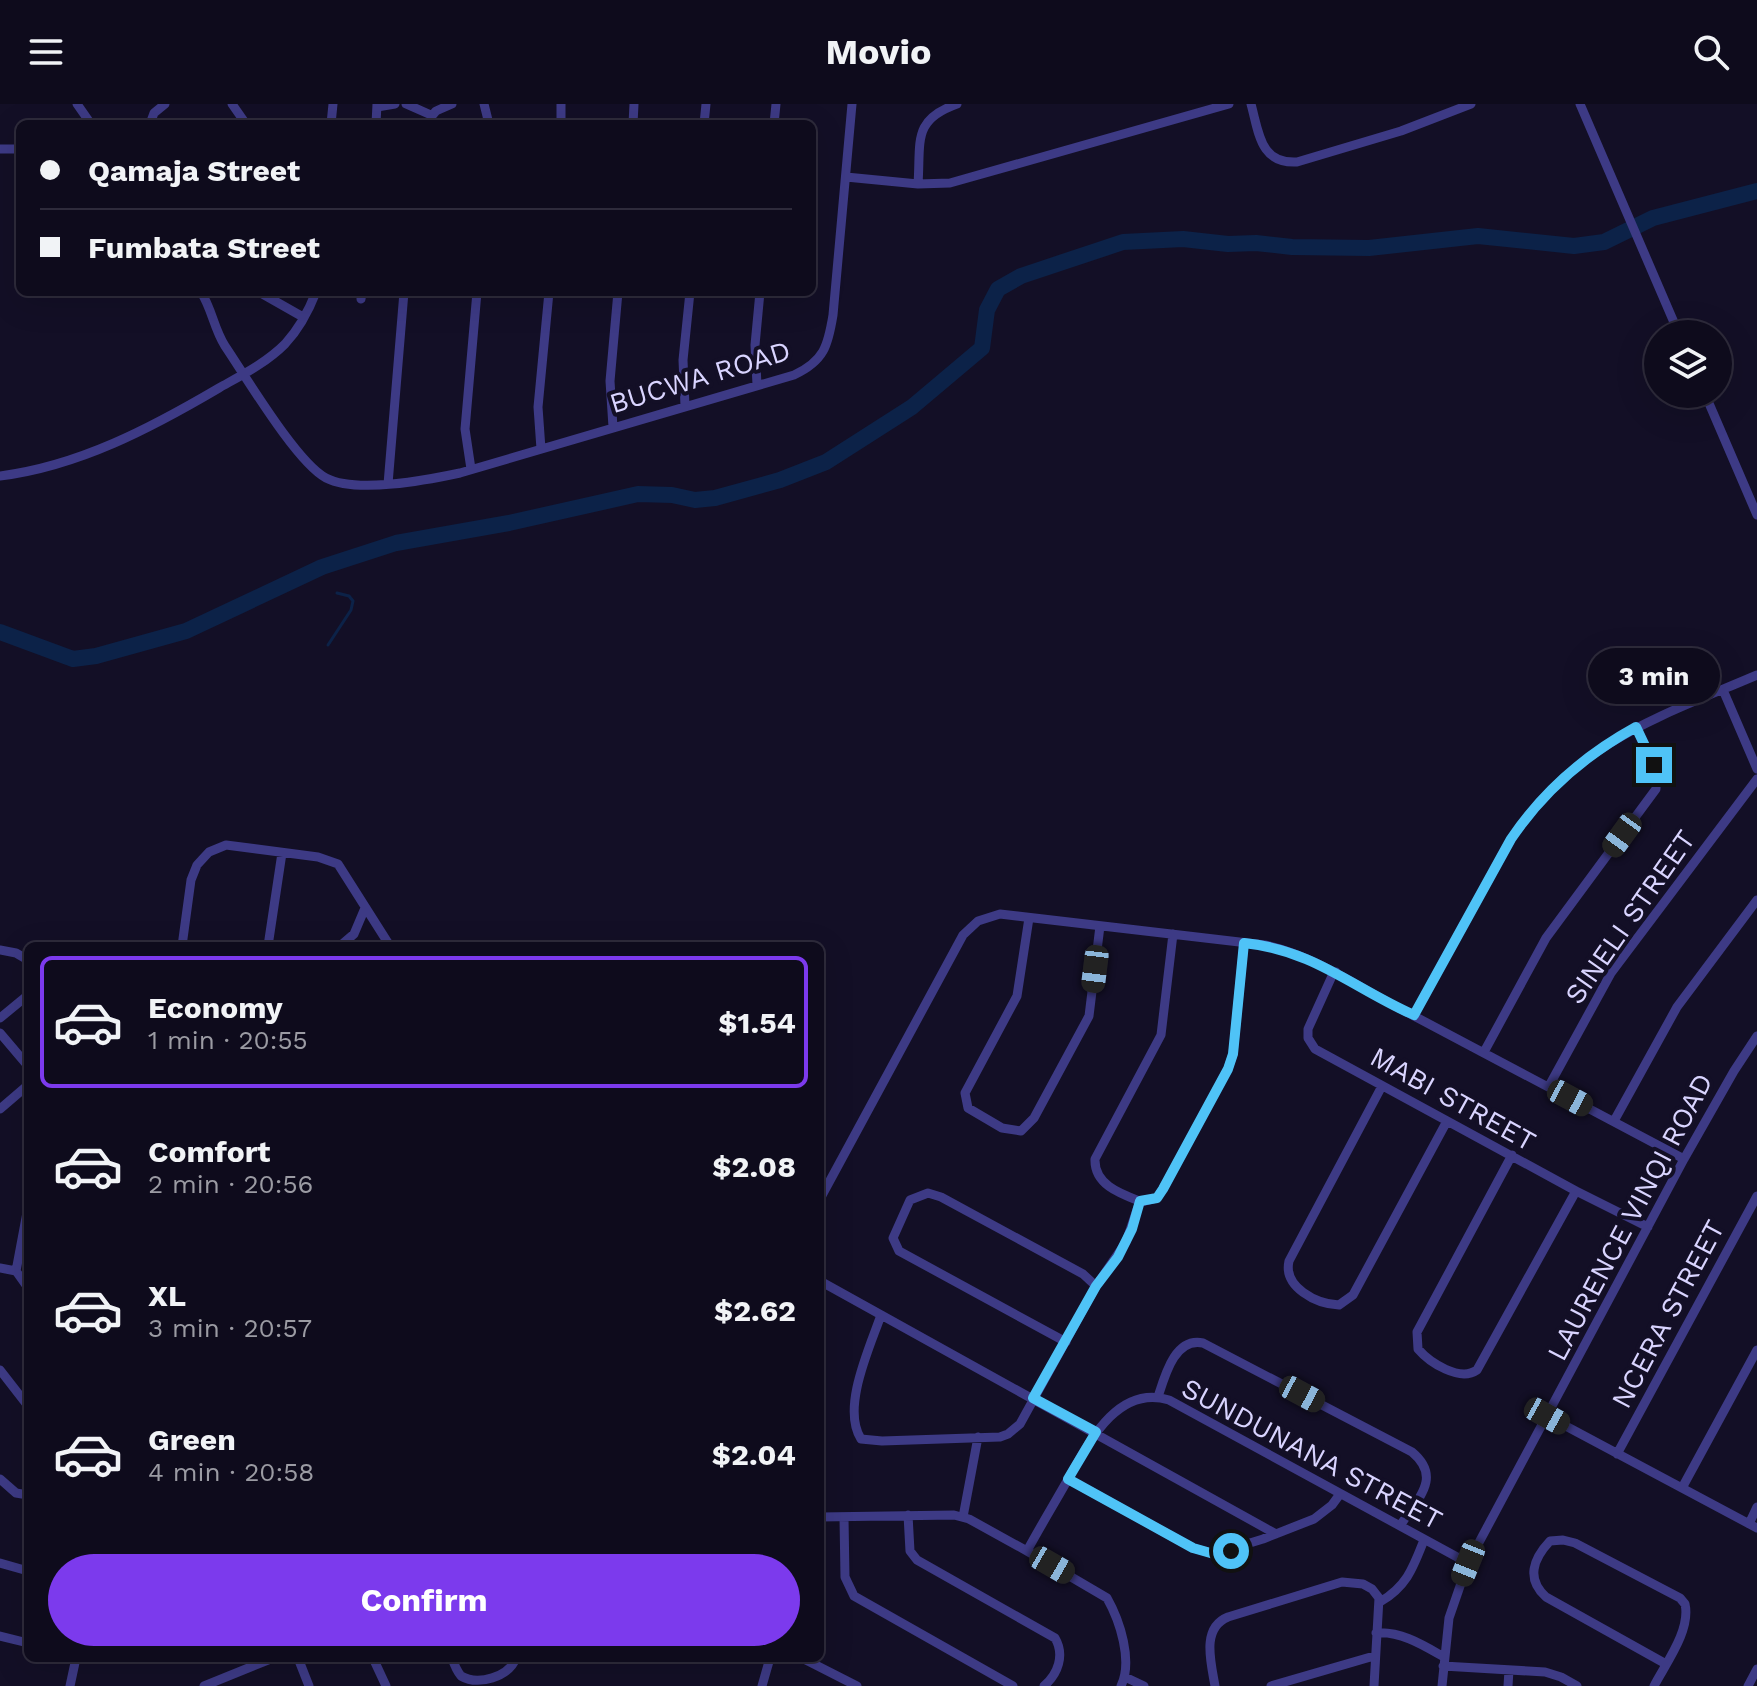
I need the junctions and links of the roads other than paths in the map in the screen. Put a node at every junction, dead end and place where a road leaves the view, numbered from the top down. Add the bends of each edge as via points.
1 (165, 104) edge
2 (395, 104) edge
3 (406, 104) edge
4 (452, 104) edge
5 (852, 104) edge
6 (957, 104) edge
7 (1229, 104) edge
8 (1251, 104) edge
9 (1471, 104) edge
10 (1580, 104) edge
11 (377, 106) edge
12 (431, 115) junction
13 (151, 120) edge
14 (428, 120) edge
15 (846, 177) junction
16 (918, 184) junction
17 (203, 296) edge
18 (266, 296) edge
19 (314, 296) edge
20 (404, 296) edge
21 (477, 296) edge
22 (549, 296) edge
23 (618, 296) edge
24 (690, 296) edge
25 (760, 296) edge
26 (303, 317) junction
27 (1673, 320) edge
28 (244, 374) junction
29 (757, 385) junction
30 (685, 406) junction
31 (1711, 408) edge
32 (613, 427) junction
33 (541, 449) junction
34 (471, 469) junction
35 (0, 476) edge
36 (388, 484) junction
37 (1757, 515) edge
38 (1757, 675) edge
39 (1723, 690) junction
40 (1636, 727) junction
41 (1757, 769) edge
42 (1757, 779) edge
43 (282, 853) junction
44 (1757, 900) edge
45 (365, 908) junction
46 (1029, 918) junction
47 (1100, 926) junction
48 (1173, 934) junction
49 (183, 942) edge
50 (269, 942) edge
51 (345, 942) edge
52 (387, 942) edge
53 (1244, 943) junction
54 (0, 950) edge
55 (24, 958) edge
56 (1336, 972) junction
57 (24, 998) edge
58 (1414, 1015) junction
59 (0, 1018) edge
60 (0, 1033) edge
61 (1757, 1036) edge
62 (1484, 1052) junction
63 (1746, 1052) junction
64 (24, 1061) edge
65 (1757, 1061) edge
66 (1382, 1086) junction
67 (1549, 1086) junction
68 (24, 1088) edge
69 (0, 1109) edge
70 (1447, 1121) junction
71 (1614, 1121) junction
72 (1512, 1155) junction
73 (1684, 1159) junction
74 (1576, 1191) junction
75 (824, 1192) edge
76 (1757, 1196) edge
77 (1140, 1201) junction
78 (1648, 1227) junction
79 (24, 1228) edge
80 (0, 1268) edge
81 (16, 1271) junction
82 (24, 1282) edge
83 (824, 1283) edge
84 (1096, 1286) junction
85 (881, 1315) junction
86 (1066, 1342) junction
87 (1757, 1350) edge
88 (0, 1370) edge
89 (1158, 1397) junction
90 (1033, 1398) junction
91 (24, 1401) edge
92 (1547, 1416) junction
93 (1096, 1432) junction
94 (978, 1437) junction
95 (1617, 1454) junction
96 (0, 1479) edge
97 (1068, 1479) junction
98 (1682, 1488) junction
99 (24, 1494) edge
100 (1340, 1494) junction
101 (1757, 1507) edge
102 (908, 1515) junction
103 (824, 1517) edge
104 (963, 1517) junction
105 (844, 1518) junction
106 (1400, 1526) junction
107 (1753, 1526) edge
108 (1276, 1534) junction
109 (1424, 1540) junction
110 (1027, 1551) junction
111 (0, 1563) edge
112 (1468, 1563) junction
113 (24, 1570) edge
114 (1380, 1602) junction
115 (1376, 1633) junction
116 (0, 1636) edge
117 (24, 1642) edge
118 (1374, 1656) junction
119 (75, 1662) edge
120 (263, 1662) edge
121 (300, 1662) edge
122 (375, 1662) edge
123 (454, 1662) edge
124 (513, 1662) edge
125 (769, 1662) edge
126 (810, 1662) edge
127 (1444, 1662) junction
128 (1666, 1664) junction
129 (1757, 1669) edge
130 (1509, 1670) junction
131 (1123, 1682) edge
132 (70, 1686) edge
133 (204, 1686) edge
134 (309, 1686) edge
135 (386, 1686) edge
136 (762, 1686) edge
137 (857, 1686) edge
138 (1013, 1686) edge
139 (1044, 1686) edge
140 (1144, 1686) edge
141 (1215, 1686) edge
142 (1271, 1686) edge
143 (1374, 1686) edge
144 (1442, 1686) edge
145 (1508, 1686) edge
146 (1577, 1686) edge
147 (1654, 1686) edge
148 (1748, 1686) edge

1 - 13 street
2 - 11 street
3 - 12 street
4 - 12 street
5 - 15 street, BUCWA ROAD
6 - 16 street via 925,124
7 - 16 street via 961,181
8 - 9 street via 1267,151 1287,162 1401,131
10 - 27 street
12 - 14 street
15 - 16 street
15 - 29 street, BUCWA ROAD via 828,342 819,360 806,369
17 - 28 street, BUCWA ROAD via 220,337
18 - 26 street
19 - 26 street
20 - 36 street
21 - 34 street via 465,429
22 - 33 street via 538,407
23 - 32 street via 610,381
24 - 30 street
25 - 29 street
26 - 28 street via 283,346
28 - 35 street via 165,421 83,456
28 - 36 street, BUCWA ROAD via 310,467 330,480
29 - 30 street, BUCWA ROAD
30 - 32 street, BUCWA ROAD
31 - 37 street
32 - 33 street, BUCWA ROAD
33 - 34 street, BUCWA ROAD
34 - 36 street, BUCWA ROAD
38 - 39 street
39 - 40 street
39 - 41 street
40 - 58 street via 1592,753 1529,812
40 - 62 street via 1656,770 1656,789 1546,938
42 - 67 street, SINELI STREET via 1611,973
43 - 45 street via 338,864
43 - 49 street via 226,845 209,852 191,880
43 - 50 street
44 - 71 street via 1677,1007
45 - 51 street
45 - 52 street
46 - 47 street
46 - 47 street via 1017,996 965,1093 975,1115 1012,1131 1026,1128 1034,1118 1086,1021
46 - 75 street via 992,915 963,935
47 - 48 street
48 - 53 street
48 - 77 street via 1161,1035 1095,1159 1104,1183
53 - 56 street via 1291,951
53 - 77 street via 1228,1069 1157,1198
54 - 55 street
56 - 58 street
56 - 66 street, MABI STREET via 1310,1024 1309,1042
57 - 59 street
58 - 62 street
60 - 64 street
61 - 63 street, LAURENCE VINQI ROAD
62 - 67 street
63 - 65 street
63 - 73 street, LAURENCE VINQI ROAD
66 - 70 street, MABI STREET
66 - 70 street via 1289,1261 1293,1284 1326,1303 1339,1305 1353,1295
67 - 71 street
68 - 69 street
70 - 72 street, MABI STREET
71 - 73 street
72 - 74 street, MABI STREET
72 - 74 street via 1417,1332 1418,1349 1427,1358 1458,1374 1477,1370
73 - 78 street, LAURENCE VINQI ROAD
74 - 78 street, MABI STREET
76 - 95 street, NCERA STREET
77 - 84 street via 1126,1242
78 - 92 street, LAURENCE VINQI ROAD
79 - 81 street
80 - 81 street
81 - 82 street
83 - 85 street
84 - 86 street
84 - 86 street via 1075,1269 935,1194 914,1197 905,1209 893,1238 899,1251
85 - 90 street
85 - 94 street via 858,1383 855,1425 861,1439
86 - 90 street
87 - 98 street
88 - 91 street
89 - 93 street, SUNDUNANA STREET via 1124,1407
89 - 100 street, SUNDUNANA STREET
89 - 106 street via 1184,1345 1203,1343 1412,1452 1426,1467 1428,1478
90 - 93 street
90 - 94 street via 1016,1429 1000,1437
92 - 95 street
92 - 112 street, LAURENCE VINQI ROAD
93 - 97 street, SUNDUNANA STREET
93 - 108 street
94 - 104 street
95 - 98 street
96 - 99 street
97 - 108 street via 1202,1551 1231,1551
97 - 110 street, SUNDUNANA STREET
98 - 107 street
100 - 106 street, SUNDUNANA STREET
100 - 108 street via 1314,1519
101 - 107 street
102 - 104 street
102 - 105 street
102 - 139 street via 910,1551 917,1560 1055,1638 1061,1656
103 - 105 street
104 - 110 street
105 - 138 street via 845,1577 854,1596
106 - 109 street, SUNDUNANA STREET
109 - 112 street, SUNDUNANA STREET
109 - 114 street via 1405,1582
110 - 131 street via 1107,1598 1127,1661
111 - 113 street
112 - 127 street, LAURENCE VINQI ROAD via 1449,1618
114 - 115 street
114 - 141 street via 1363,1584 1342,1582 1222,1619 1211,1638
115 - 118 street
115 - 127 street via 1409,1638
116 - 117 street
118 - 142 street
118 - 143 street
119 - 132 street
120 - 133 street
121 - 134 street
122 - 135 street
123 - 124 street via 460,1675 480,1683 507,1672
125 - 136 street
126 - 137 street
127 - 130 street
127 - 144 street, LAURENCE VINQI ROAD
128 - 128 street via 1546,1597 1533,1578 1546,1546 1556,1539 1575,1543 1680,1598 1687,1616
128 - 147 street
129 - 148 street
130 - 145 street
130 - 146 street via 1554,1674
131 - 140 street

